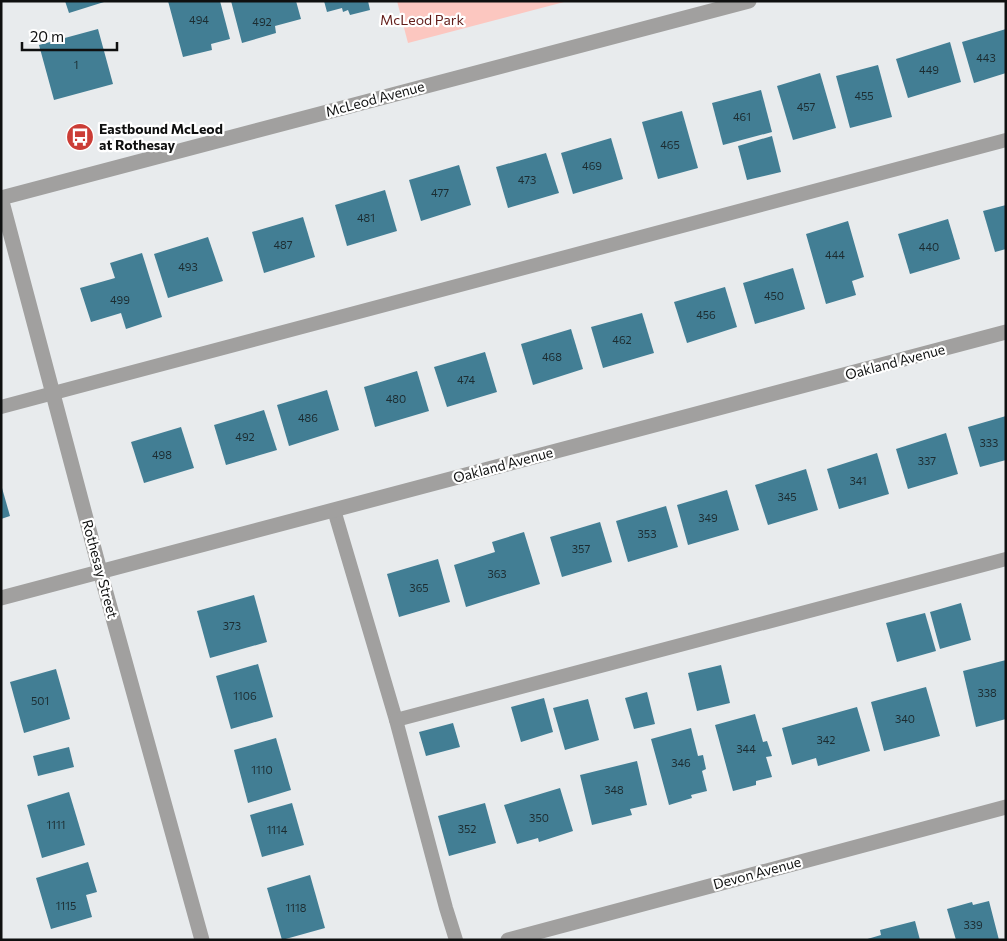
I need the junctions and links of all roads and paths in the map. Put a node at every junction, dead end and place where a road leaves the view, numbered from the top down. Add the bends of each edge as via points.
1 (748, 1) edge
2 (1006, 140) edge
3 (1, 198) edge
4 (1006, 332) edge
5 (54, 393) junction
6 (1, 407) edge
7 (334, 510) junction
8 (1006, 560) edge
9 (100, 572) junction
10 (1, 598) edge
11 (396, 720) junction
12 (1006, 807) edge
13 (202, 940) edge
14 (456, 940) edge
15 (508, 940) edge

1 - 3 street, McLeod Avenue
2 - 5 lane
3 - 5 street, Rothesay Street
4 - 7 street, Oakland Avenue
5 - 6 lane
5 - 9 street, Rothesay Street
7 - 9 street, Oakland Avenue
7 - 11 lane
8 - 11 lane
9 - 10 street, Oakland Avenue
9 - 13 street, Rothesay Street
11 - 14 lane
12 - 15 street, Devon Avenue

